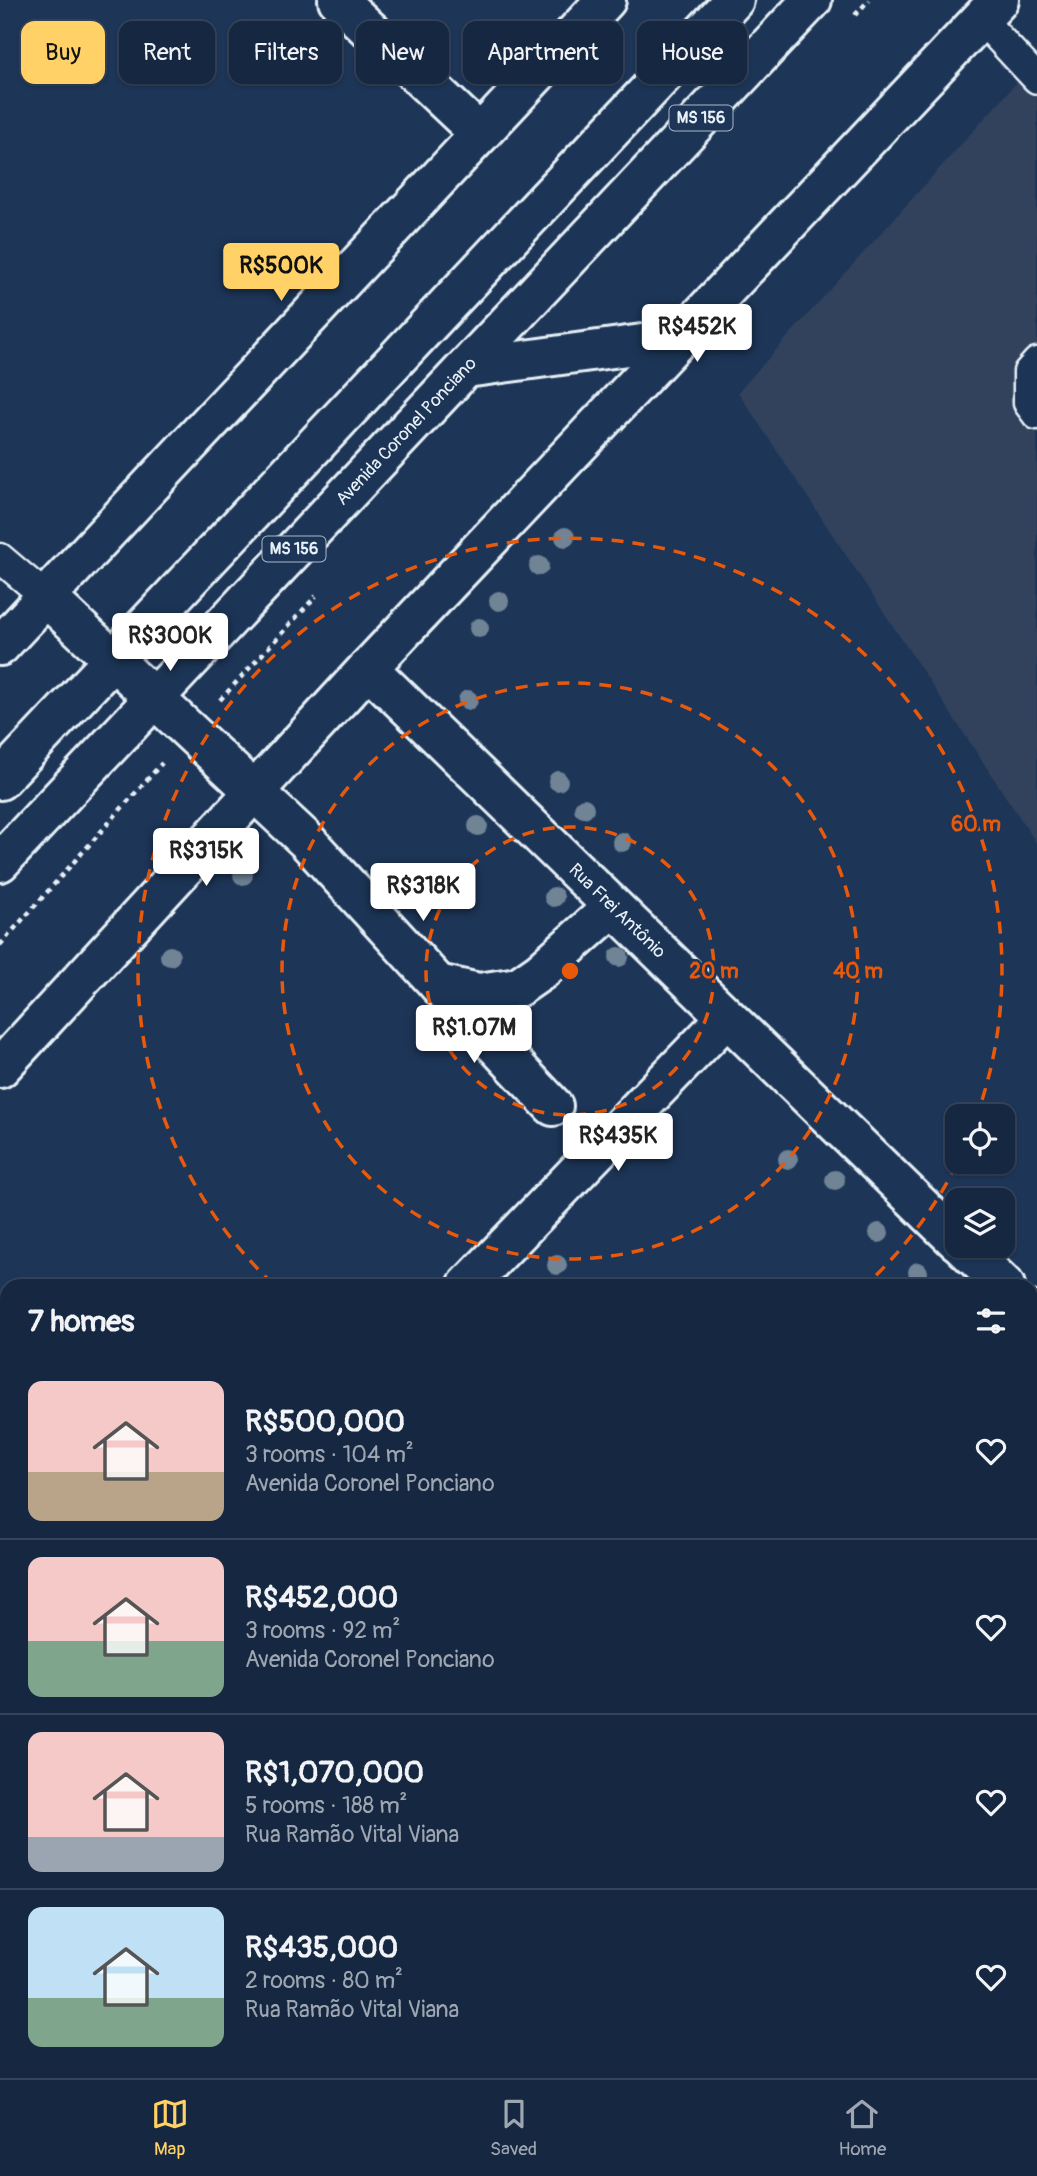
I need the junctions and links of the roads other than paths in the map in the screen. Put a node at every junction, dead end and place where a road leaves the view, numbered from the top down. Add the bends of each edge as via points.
1 (338, 0) edge
2 (606, 0) edge
3 (700, 0) edge
4 (734, 0) edge
5 (812, 0) edge
6 (990, 10) edge
7 (1037, 79) edge
8 (642, 98) junction
9 (480, 134) junction
10 (679, 339) junction
11 (1037, 362) edge
12 (466, 368) junction
13 (1037, 415) edge
14 (256, 508) junction
15 (292, 552) junction
16 (0, 558) edge
17 (46, 597) junction
18 (0, 646) edge
19 (114, 659) junction
20 (368, 668) junction
21 (154, 699) junction
22 (0, 780) edge
23 (255, 791) junction
24 (0, 862) edge
25 (613, 907) junction
26 (438, 984) junction
27 (726, 1018) junction
28 (0, 1068) edge
29 (553, 1106) dead end
30 (945, 1229) edge
31 (976, 1258) edge
32 (474, 1279) edge
33 (998, 1279) edge

1 - 9 main road
2 - 9 main road
3 - 8 main road
4 - 8 main road
5 - 12 main road, Avenida Coronel Ponciano / MS 156
6 - 7 lane
6 - 10 main road
8 - 14 main road
9 - 17 main road
10 - 12 main road
10 - 20 main road
11 - 13 lane via 1028,372 1028,402
12 - 15 main road, Avenida Coronel Ponciano / MS 156
14 - 15 main road via 258,530 265,542
14 - 19 main road
15 - 21 main road, Avenida Coronel Ponciano / MS 156
16 - 17 lane
17 - 18 main road
17 - 19 main road
19 - 21 main road
19 - 22 main road
20 - 23 main road
20 - 25 main road, Rua Frei Antônio
21 - 23 main road
21 - 24 main road, Avenida Coronel Ponciano / MS 156
23 - 26 main road
23 - 28 main road
25 - 26 main road via 517,987 479,993
25 - 27 main road, Rua Frei Antônio
26 - 29 main road
27 - 30 main road, Rua Frei Antônio
27 - 32 main road
31 - 33 main road

